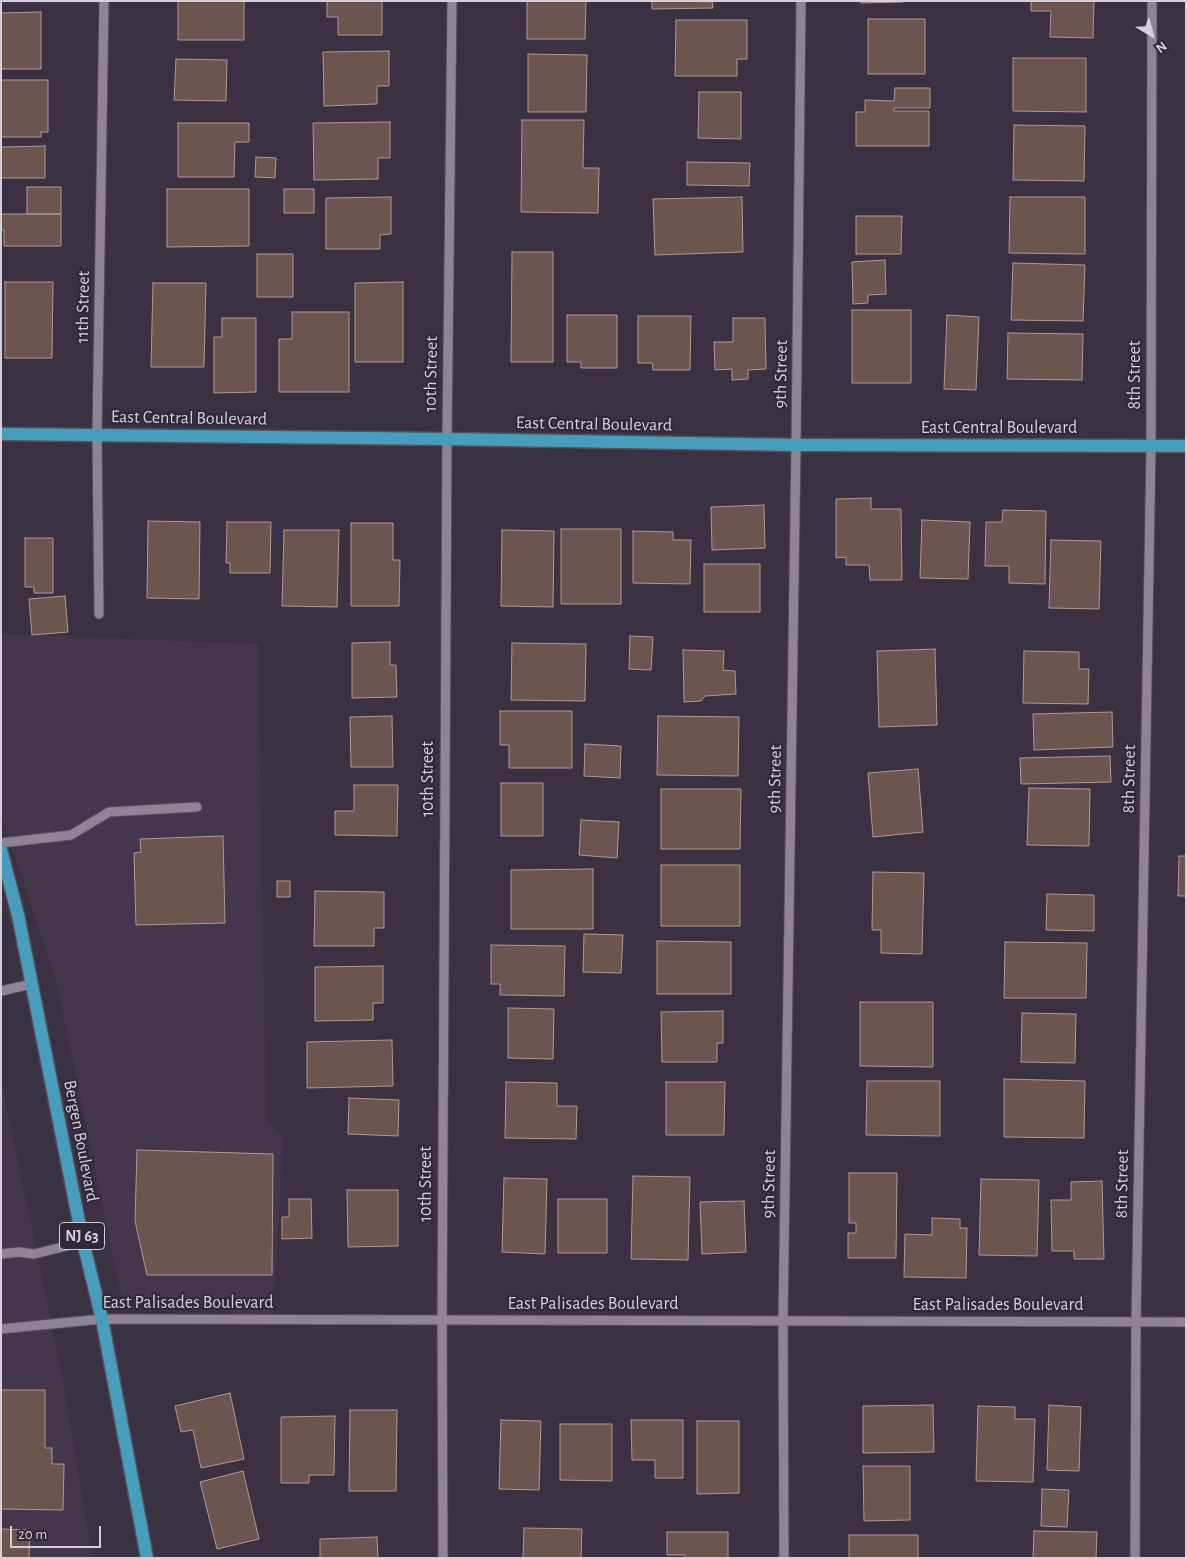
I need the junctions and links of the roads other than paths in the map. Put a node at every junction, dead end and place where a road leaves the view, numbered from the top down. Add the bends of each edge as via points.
1 (104, 1) edge
2 (452, 1) edge
3 (801, 1) edge
4 (1152, 1) edge
5 (1, 434) edge
6 (97, 435) junction
7 (446, 439) junction
8 (796, 445) junction
9 (1151, 446) junction
10 (1186, 446) edge
11 (99, 614) dead end
12 (197, 807) dead end
13 (1, 843) edge
14 (1, 850) edge
15 (32, 984) junction
16 (1, 992) edge
17 (84, 1242) junction
18 (1, 1254) edge
19 (102, 1318) junction
20 (442, 1320) junction
21 (783, 1321) junction
22 (1136, 1322) junction
23 (1186, 1322) edge
24 (1, 1329) edge
25 (147, 1558) edge
26 (443, 1558) edge
27 (784, 1558) edge
28 (1136, 1558) edge

1 - 6 street, 11th Street
2 - 7 street, 10th Street
3 - 8 street, 9th Street
4 - 9 street, 8th Street
5 - 6 main road, East Central Boulevard
6 - 7 main road, East Central Boulevard
6 - 11 street, 11th Street
7 - 8 main road, East Central Boulevard
7 - 20 street, 10th Street
8 - 9 main road, East Central Boulevard
8 - 21 street, 9th Street
9 - 10 main road, East Central Boulevard
9 - 22 street, 8th Street
12 - 13 street via 109,812 72,835
14 - 15 main road, Bergen Boulevard / NJ 63
15 - 16 street
15 - 17 main road, Bergen Boulevard / NJ 63
17 - 18 street via 34,1254
17 - 19 main road, Bergen Boulevard / NJ 63
19 - 20 street, East Palisades Boulevard
19 - 24 street, East Palisades Boulevard
19 - 25 main road, Bergen Boulevard / NJ 63
20 - 21 street, East Palisades Boulevard
20 - 26 street, 10th Street
21 - 22 street, East Palisades Boulevard
21 - 27 street, 9th Street
22 - 23 street, East Palisades Boulevard
22 - 28 street, 8th Street

